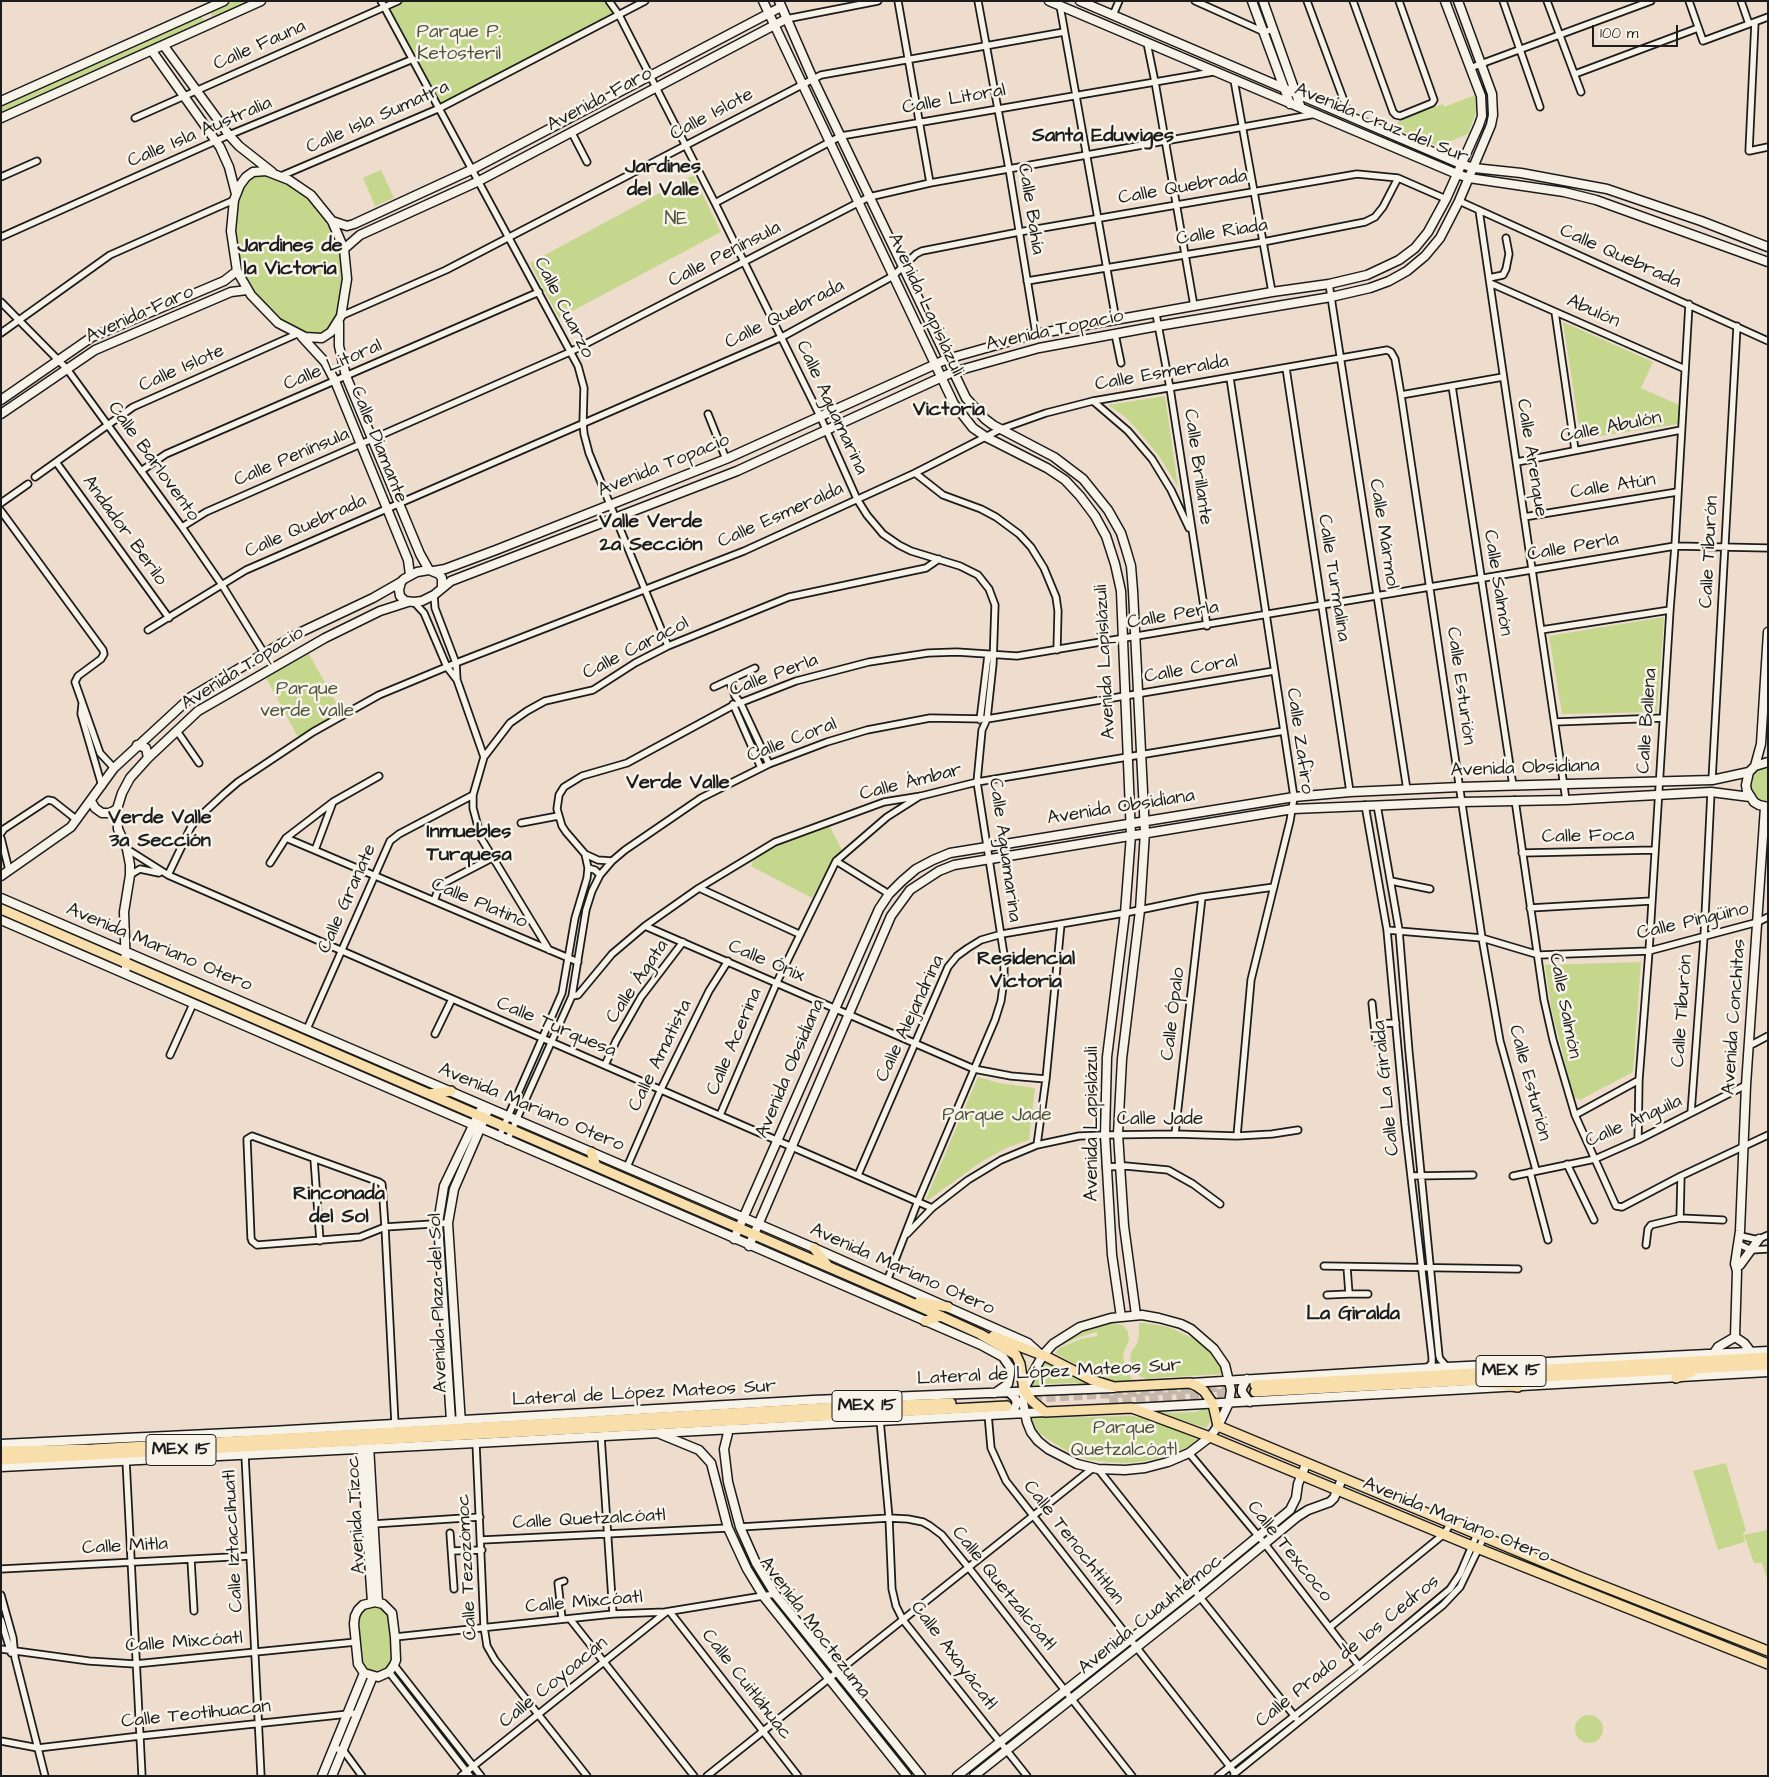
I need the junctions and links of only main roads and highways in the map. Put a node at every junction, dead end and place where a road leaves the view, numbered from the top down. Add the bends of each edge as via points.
1 (1, 909) edge
2 (451, 1091) road end
3 (428, 1094) junction
4 (591, 1152) road end
5 (596, 1166) junction
6 (814, 1248) road end
7 (828, 1267) junction
8 (903, 1299) junction
9 (948, 1308) road end
10 (941, 1316) junction
11 (925, 1321) road end
12 (980, 1334) junction
13 (1768, 1357) edge
14 (1609, 1359) road end
15 (1768, 1365) edge
16 (1570, 1368) junction
17 (1702, 1368) junction
18 (1676, 1378) road end
19 (1469, 1381) junction
20 (1114, 1388) joint
21 (1518, 1388) road end
22 (1009, 1403) tunnel mouth
23 (1132, 1408) joint
24 (1045, 1412) joint
25 (1218, 1426) joint
26 (364, 1437) junction
27 (1, 1451) edge
28 (1, 1460) edge
29 (1768, 1651) edge
30 (1768, 1664) edge

1 - 3 main road, Avenida Mariano Otero
2 - 3 main road
3 - 5 main road, Avenida Mariano Otero
4 - 5 main road
5 - 7 main road, Avenida Mariano Otero
6 - 7 main road
7 - 8 main road, Avenida Mariano Otero
8 - 9 main road
8 - 10 main road, Avenida Mariano Otero
10 - 11 main road
10 - 12 main road, Avenida Mariano Otero
12 - 20 main road, Avenida Mariano Otero via 996,1337
12 - 24 main road, Avenida Mariano Otero via 1016,1355 1024,1390
13 - 16 main road, MEX 15
14 - 16 main road
15 - 17 main road, MEX 15
16 - 19 main road, MEX 15 via 1252,1385
17 - 18 main road
17 - 19 main road, MEX 15
19 - 21 main road
20 - 25 main road, Lateral de López Mateos Sur via 1190,1383 1204,1391 1213,1404
22 - 26 main road, MEX 15
23 - 24 main road, Lateral de López Mateos Sur
23 - 30 main road, Avenida Mariano Otero
25 - 29 main road, Avenida Mariano Otero via 1575,1576
26 - 27 main road, MEX 15
26 - 28 main road, MEX 15

